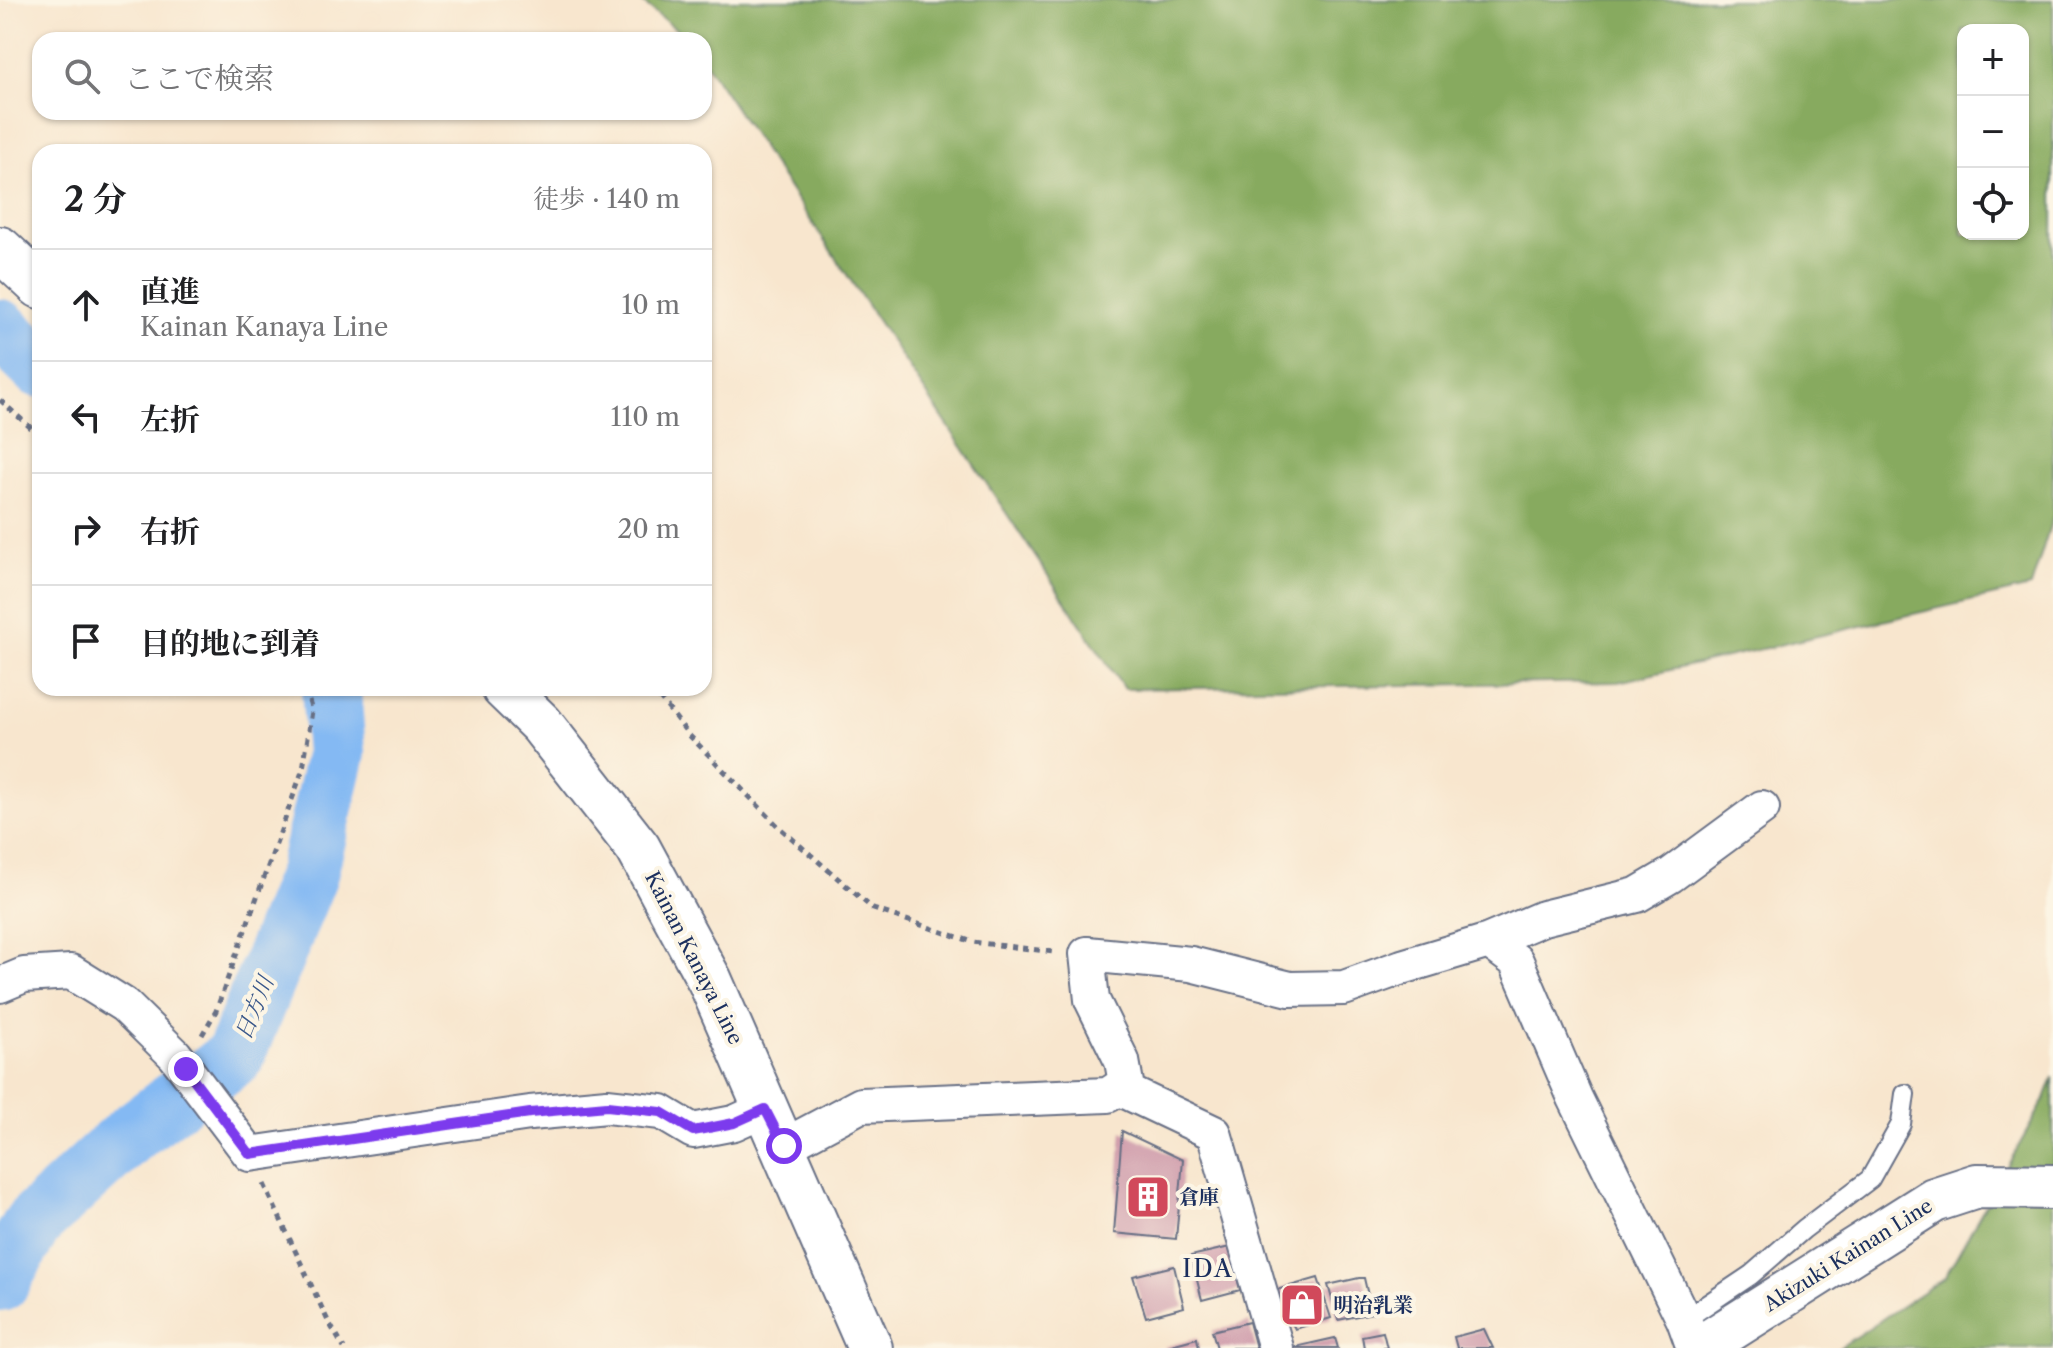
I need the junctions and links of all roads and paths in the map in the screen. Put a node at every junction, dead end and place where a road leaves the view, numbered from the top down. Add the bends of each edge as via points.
1 (0, 249) edge
2 (32, 279) edge
3 (0, 400) edge
4 (32, 429) edge
5 (307, 696) edge
6 (512, 696) edge
7 (658, 696) edge
8 (1762, 808) dead end
9 (1489, 941) junction
10 (1087, 954) junction
11 (0, 985) edge
12 (180, 1062) junction
13 (1119, 1088) junction
14 (1905, 1094) dead end
15 (774, 1127) junction
16 (250, 1154) junction
17 (2053, 1187) edge
18 (1693, 1339) edge
19 (344, 1348) edge
20 (870, 1348) edge
21 (1276, 1348) edge

1 - 2 main road
3 - 4 path
5 - 12 path via 312,711 303,769 216,1011
6 - 15 main road, Kainan Kanaya Line via 541,724 638,848 710,981
7 - 10 path via 780,828 873,909 973,942
8 - 9 street via 1637,895 1543,918
9 - 10 street via 1344,988 1290,989 1191,964
9 - 18 street via 1516,961 1575,1098
10 - 13 street via 1092,1000 1122,1061 1126,1083
11 - 12 street via 24,975 71,972 124,1005
12 - 16 street
13 - 15 street via 1108,1095 861,1105
13 - 21 street via 1214,1133
14 - 18 lane via 1901,1124 1870,1179 1751,1275
15 - 16 street via 734,1123 693,1131 661,1112 607,1106
15 - 20 main road, Kainan Kanaya Line
16 - 19 path
17 - 18 main road, Akizuki Kainan Line via 1977,1186 1934,1200

